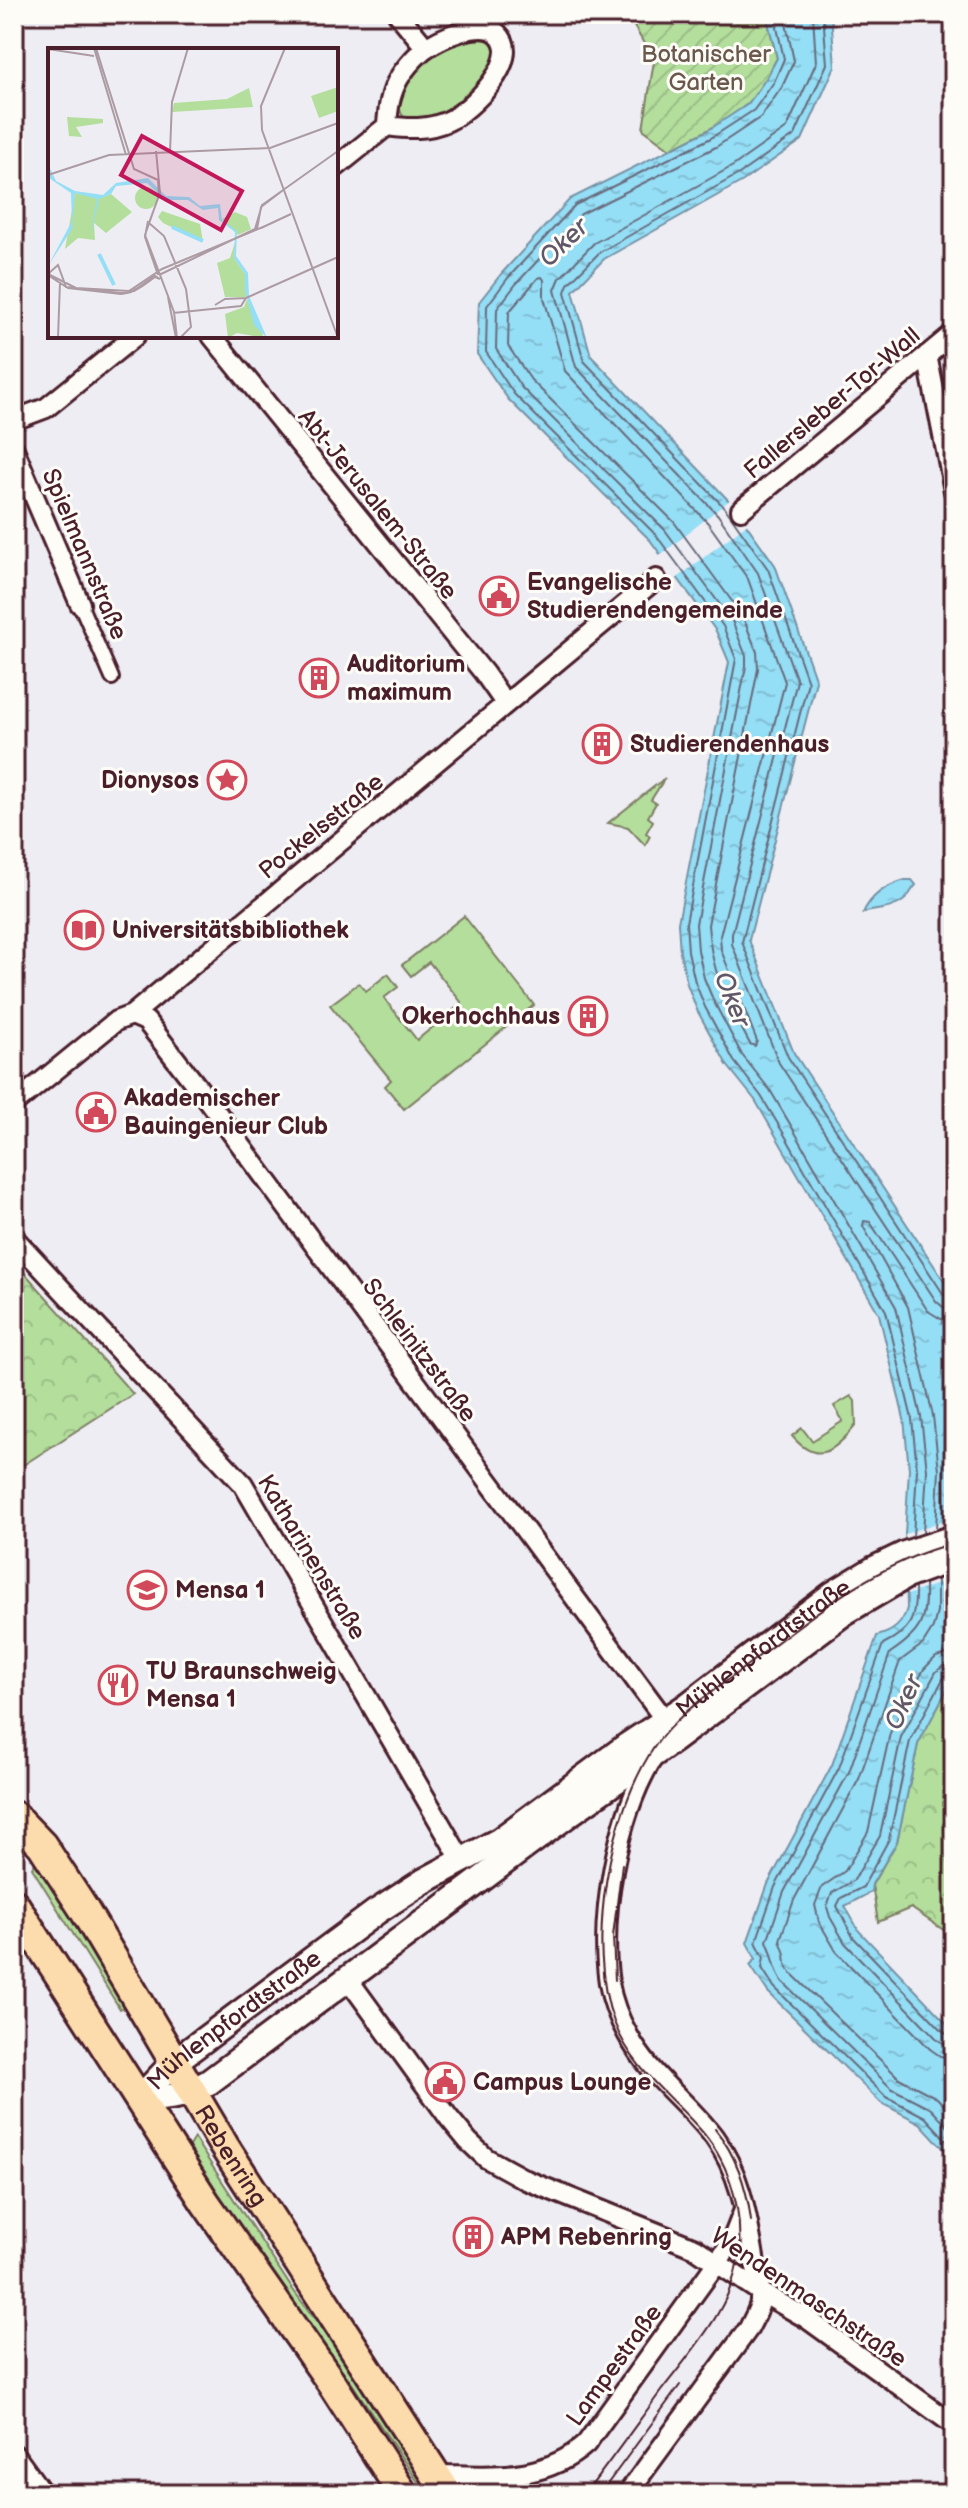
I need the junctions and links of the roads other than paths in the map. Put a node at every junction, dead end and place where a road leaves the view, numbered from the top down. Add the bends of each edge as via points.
1 (398, 14) edge
2 (426, 48) junction
3 (387, 126) junction
4 (338, 165) edge
5 (954, 333) edge
6 (133, 338) edge
7 (214, 338) edge
8 (927, 355) junction
9 (14, 420) edge
10 (14, 449) edge
11 (954, 491) edge
12 (741, 510) dead end
13 (656, 579) dead end
14 (80, 604) joint
15 (112, 678) dead end
16 (505, 703) junction
17 (132, 1015) junction
18 (14, 1104) edge
19 (14, 1238) edge
20 (954, 1538) edge
21 (954, 1558) edge
22 (906, 1565) junction
23 (665, 1720) junction
24 (656, 1752) junction
25 (14, 1816) edge
26 (462, 1861) junction
27 (14, 1904) edge
28 (348, 1979) junction
29 (174, 2062) junction
30 (191, 2092) junction
31 (139, 2099) junction
32 (745, 2208) junction
33 (717, 2262) junction
34 (759, 2291) junction
35 (954, 2425) edge
36 (14, 2454) edge
37 (441, 2484) edge
38 (43, 2494) edge
39 (403, 2494) edge
40 (627, 2494) edge

1 - 2 street
2 - 3 street via 398,80
2 - 3 street via 482,28 497,33 504,56 485,91 450,120 417,129
3 - 4 street
5 - 8 street, Fallersleber-Tor-Wall
6 - 9 street via 46,408
7 - 16 street, Abt-Jerusalem-Straße
8 - 11 street
8 - 12 street, Fallersleber-Tor-Wall
10 - 14 street, Spielmannstraße
13 - 16 street, Pockelsstraße
14 - 15 street, Spielmannstraße
16 - 17 street, Pockelsstraße
17 - 18 street, Pockelsstraße via 116,1021
17 - 23 street, Schleinitzstraße via 146,1021 206,1098
19 - 26 street, Katharinenstraße via 243,1484
20 - 22 main road, Mühlenpfordtstraße
21 - 22 main road, Mühlenpfordtstraße
22 - 23 main road, Mühlenpfordtstraße via 874,1569 833,1594
22 - 24 main road, Mühlenpfordtstraße
23 - 26 main road, Mühlenpfordtstraße via 500,1840
24 - 28 main road, Mühlenpfordtstraße
24 - 32 street via 637,1784 619,1849 606,1951 610,1986 642,2058 726,2156
25 - 29 main road, Rebenring via 42,1845 83,1908
26 - 29 main road, Mühlenpfordtstraße via 376,1912
27 - 31 main road, Rebenring
28 - 30 main road, Mühlenpfordtstraße
28 - 33 street, Wendenmaschstraße via 449,2118 486,2158 526,2180 682,2241
29 - 30 main road, Rebenring
29 - 31 main road, Mühlenpfordtstraße
30 - 31 main road, Mühlenpfordtstraße via 171,2099
30 - 37 main road, Rebenring
31 - 39 main road, Rebenring
32 - 33 street, Lampestraße
32 - 34 street
33 - 34 street, Wendenmaschstraße
33 - 37 street, Lampestraße via 575,2454 527,2474
34 - 35 street, Wendenmaschstraße via 806,2318
34 - 40 street via 761,2301 749,2328
36 - 38 street

